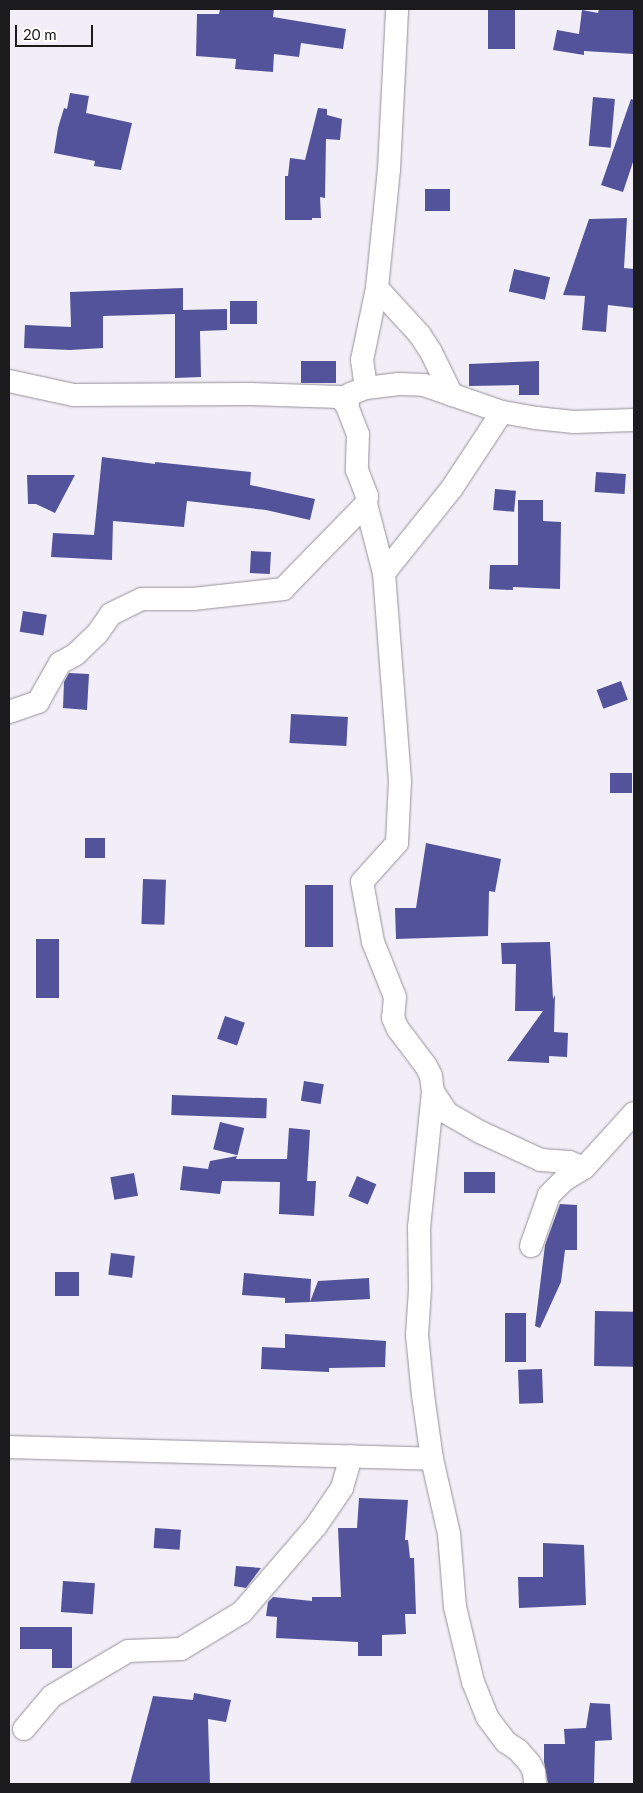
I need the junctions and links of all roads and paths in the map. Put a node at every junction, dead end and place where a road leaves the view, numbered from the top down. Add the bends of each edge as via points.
1 (397, 9) edge
2 (377, 288) junction
3 (9, 382) edge
4 (366, 388) junction
5 (452, 394) junction
6 (347, 406) junction
7 (502, 412) junction
8 (634, 420) edge
9 (366, 504) junction
10 (384, 573) junction
11 (9, 712) edge
12 (433, 1092) junction
13 (634, 1113) edge
14 (584, 1168) junction
15 (531, 1246) dead end
16 (9, 1447) edge
17 (351, 1456) junction
18 (432, 1459) junction
19 (24, 1729) dead end
20 (535, 1784) edge

1 - 2 street via 389,169
2 - 4 street via 362,360
2 - 5 street via 420,335
3 - 6 street via 74,395 340,397
4 - 5 street via 424,385
4 - 6 street via 350,394
5 - 7 street
6 - 9 street via 358,434 357,470 367,496
7 - 8 street via 574,422
7 - 10 street via 452,488
9 - 10 street
9 - 11 street via 283,589 193,599 142,599 111,614 97,634 76,654 60,663 38,702
10 - 12 street via 400,781 397,843 362,882 374,942 395,997 394,1018 398,1029 426,1066
12 - 14 street via 447,1112 488,1136 541,1160 569,1162
12 - 18 street via 421,1189 417,1334
13 - 14 street
14 - 15 street via 564,1180 549,1196
16 - 17 street
17 - 18 street
17 - 19 street via 342,1488 316,1526 242,1612 181,1649 128,1651 52,1696
18 - 20 street via 449,1534 454,1607 473,1682 487,1717 506,1742 530,1764

